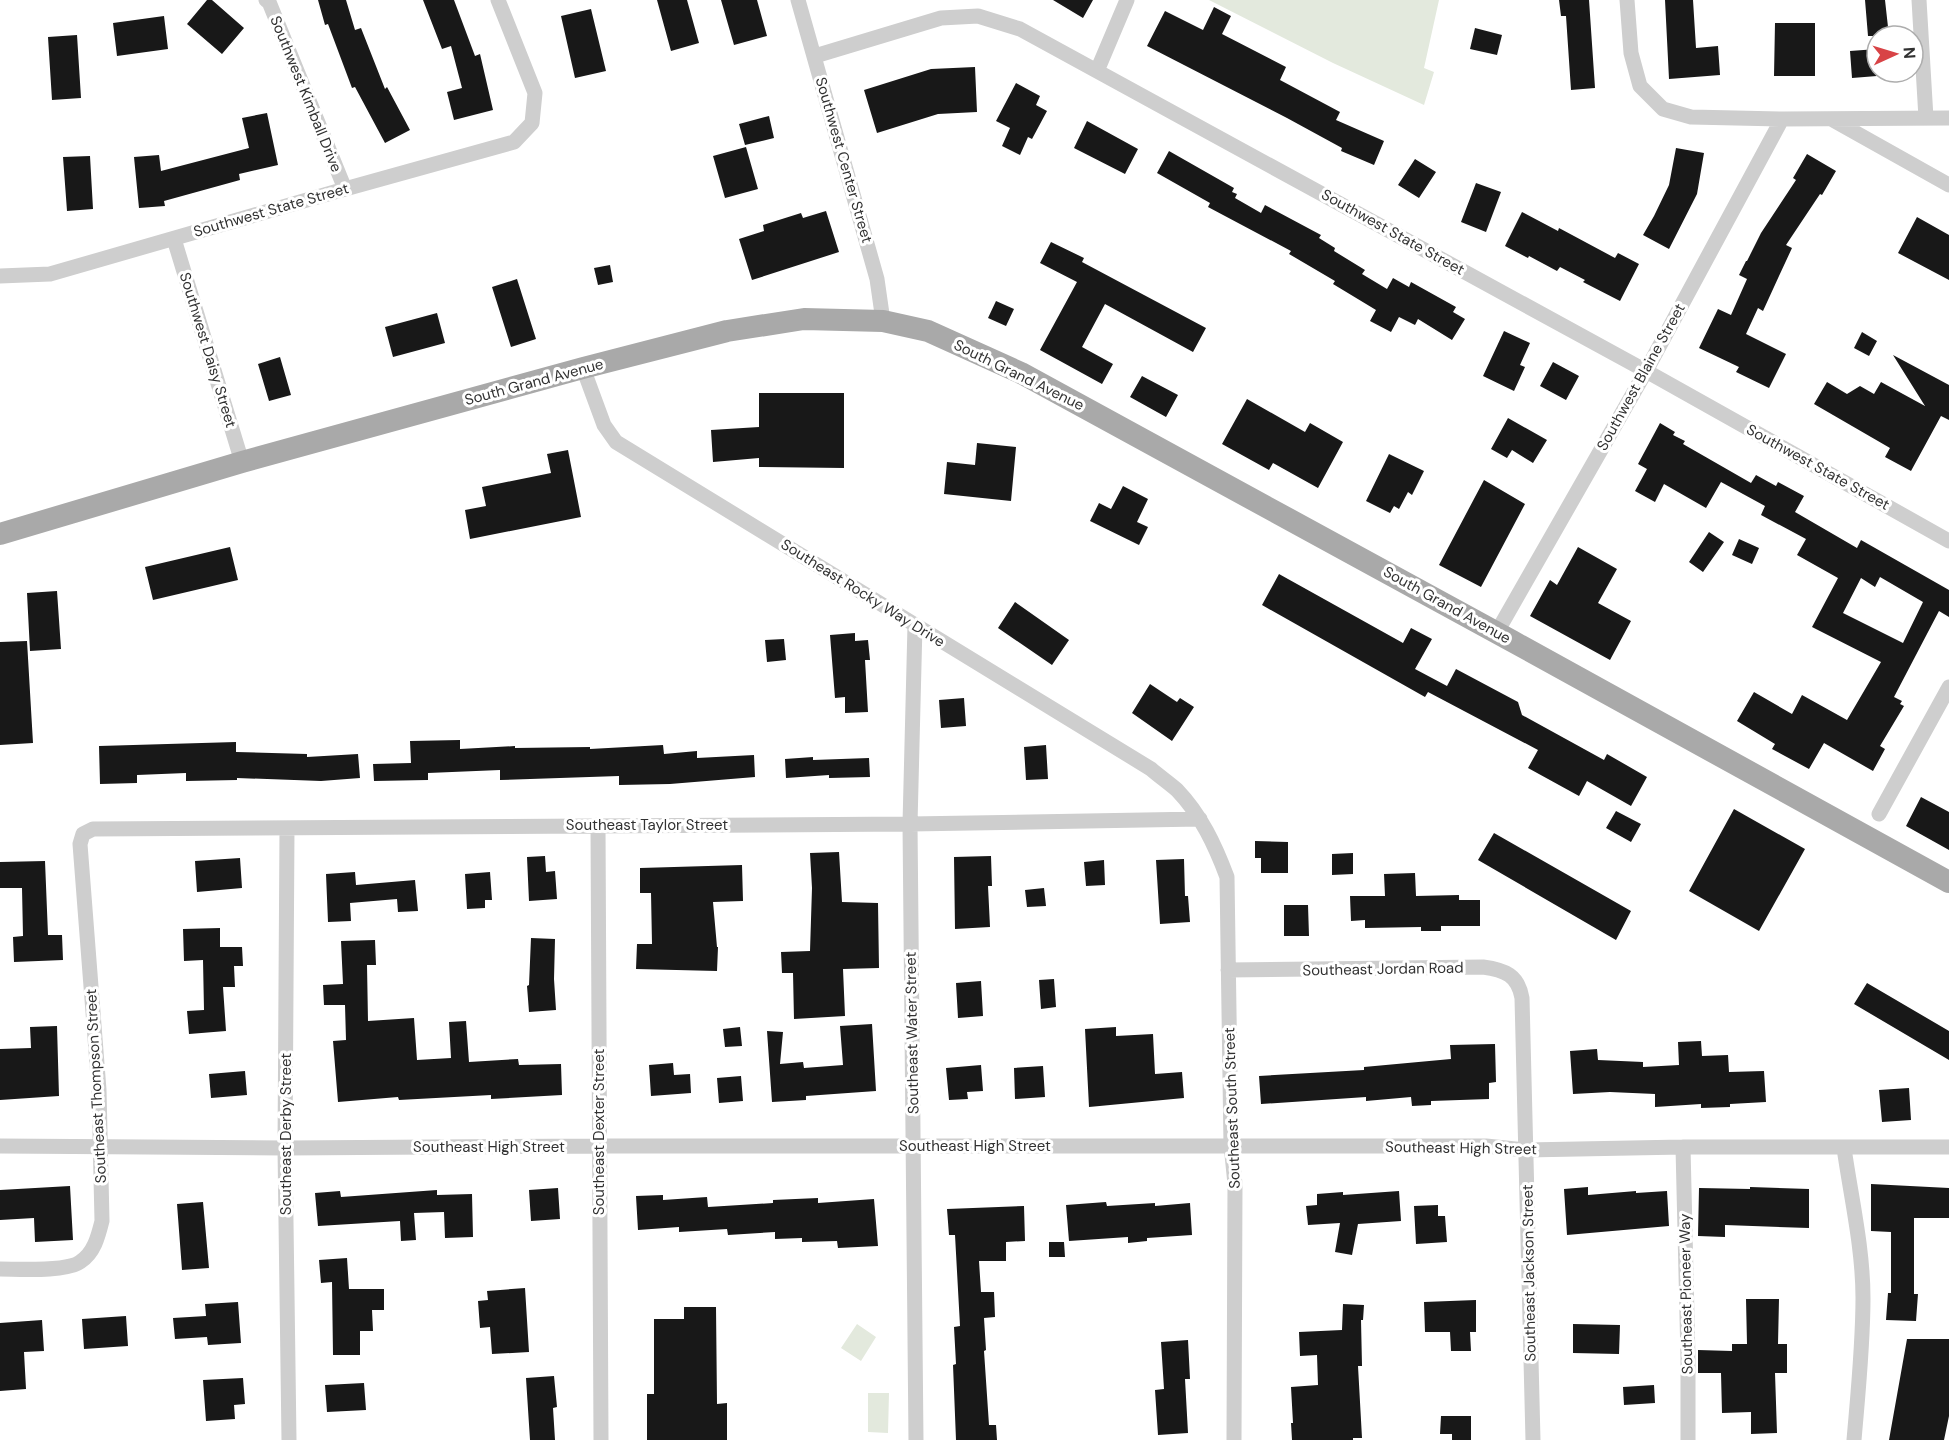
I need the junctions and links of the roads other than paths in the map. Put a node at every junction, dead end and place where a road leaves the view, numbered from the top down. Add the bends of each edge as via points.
1 (266, 0) edge
2 (498, 0) edge
3 (798, 0) edge
4 (1127, 0) edge
5 (1628, 0) edge
6 (1919, 0) edge
7 (815, 56) junction
8 (1097, 71) junction
9 (1926, 118) junction
10 (1949, 118) edge
11 (1782, 119) junction
12 (1830, 119) junction
13 (1949, 185) edge
14 (345, 189) junction
15 (174, 238) junction
16 (0, 276) edge
17 (883, 321) junction
18 (583, 368) junction
19 (1646, 371) junction
20 (242, 462) junction
21 (0, 534) edge
22 (1949, 542) edge
23 (915, 625) junction
24 (1497, 632) junction
25 (1949, 687) edge
26 (1177, 790) joint
27 (1879, 814) dead end
28 (1200, 819) junction
29 (910, 824) junction
30 (598, 825) junction
31 (286, 828) junction
32 (93, 829) joint
33 (1949, 882) edge
34 (1228, 970) junction
35 (1522, 998) joint
36 (1231, 1145) junction
37 (0, 1146) edge
38 (101, 1146) junction
39 (599, 1146) junction
40 (914, 1146) junction
41 (1683, 1147) junction
42 (1949, 1147) edge
43 (285, 1148) junction
44 (1844, 1148) junction
45 (1526, 1150) junction
46 (0, 1269) edge
47 (290, 1440) edge
48 (601, 1440) edge
49 (916, 1440) edge
50 (1234, 1440) edge
51 (1533, 1440) edge
52 (1688, 1440) edge
53 (1854, 1440) edge

1 - 14 street, Southwest Kimball Drive
2 - 14 street, Southwest State Street via 535,93 532,123 514,142
3 - 7 street, Southwest Center Street
4 - 8 street
5 - 11 street via 1631,53 1640,86 1663,109 1691,117
6 - 9 street
7 - 8 street, Southwest State Street via 940,18 978,16 1020,29
7 - 17 street, Southwest Center Street via 877,279
8 - 19 street, Southwest State Street
9 - 10 street
9 - 12 street
11 - 12 street
11 - 19 street, Southwest Blaine Street
12 - 13 street
14 - 15 street, Southwest State Street
15 - 16 street, Southwest State Street via 50,274
15 - 20 street, Southwest Daisy Street
17 - 18 main road, South Grand Avenue via 804,319 727,331
17 - 24 main road, South Grand Avenue via 928,331 1021,373
18 - 20 main road, South Grand Avenue
18 - 23 street, Southeast Rocky Way Drive via 604,425 616,442
19 - 22 street, Southwest State Street
19 - 24 street, Southwest Blaine Street
20 - 21 main road, South Grand Avenue
23 - 26 street, Southeast Rocky Way Drive via 1151,769
23 - 29 street, Southeast Water Street
24 - 33 main road, South Grand Avenue
25 - 27 street
26 - 28 street, Southeast South Street
28 - 29 street, Southeast Taylor Street
28 - 34 street, Southeast South Street via 1227,877
29 - 30 street, Southeast Taylor Street
29 - 40 street, Southeast Water Street
30 - 31 street, Southeast Taylor Street
30 - 39 street, Southeast Dexter Street
31 - 32 street, Southeast Taylor Street
31 - 43 street, Southeast Derby Street
32 - 38 street, Southeast Thompson Street via 83,834 80,844
34 - 35 street, Southeast Jordan Road via 1483,967 1511,975 1520,985
34 - 36 street, Southeast South Street
35 - 45 street, Southeast Jackson Street
36 - 40 street, Southeast High Street
36 - 45 street, Southeast High Street via 1486,1146
36 - 50 street, Southeast South Street via 1235,1184
37 - 38 street, Southeast High Street
38 - 43 street, Southeast High Street
38 - 46 street, Southeast Thompson Street via 102,1221 97,1242 88,1254 79,1263 55,1268
39 - 40 street, Southeast High Street
39 - 43 street, Southeast High Street
39 - 48 street, Southeast Dexter Street
40 - 49 street, Southeast Water Street
41 - 44 street, Southeast High Street
41 - 45 street, Southeast High Street
41 - 52 street, Southeast Pioneer Way
42 - 44 street, Southeast High Street
43 - 47 street, Southeast Derby Street
44 - 53 street via 1863,1297
45 - 51 street, Southeast Jackson Street

